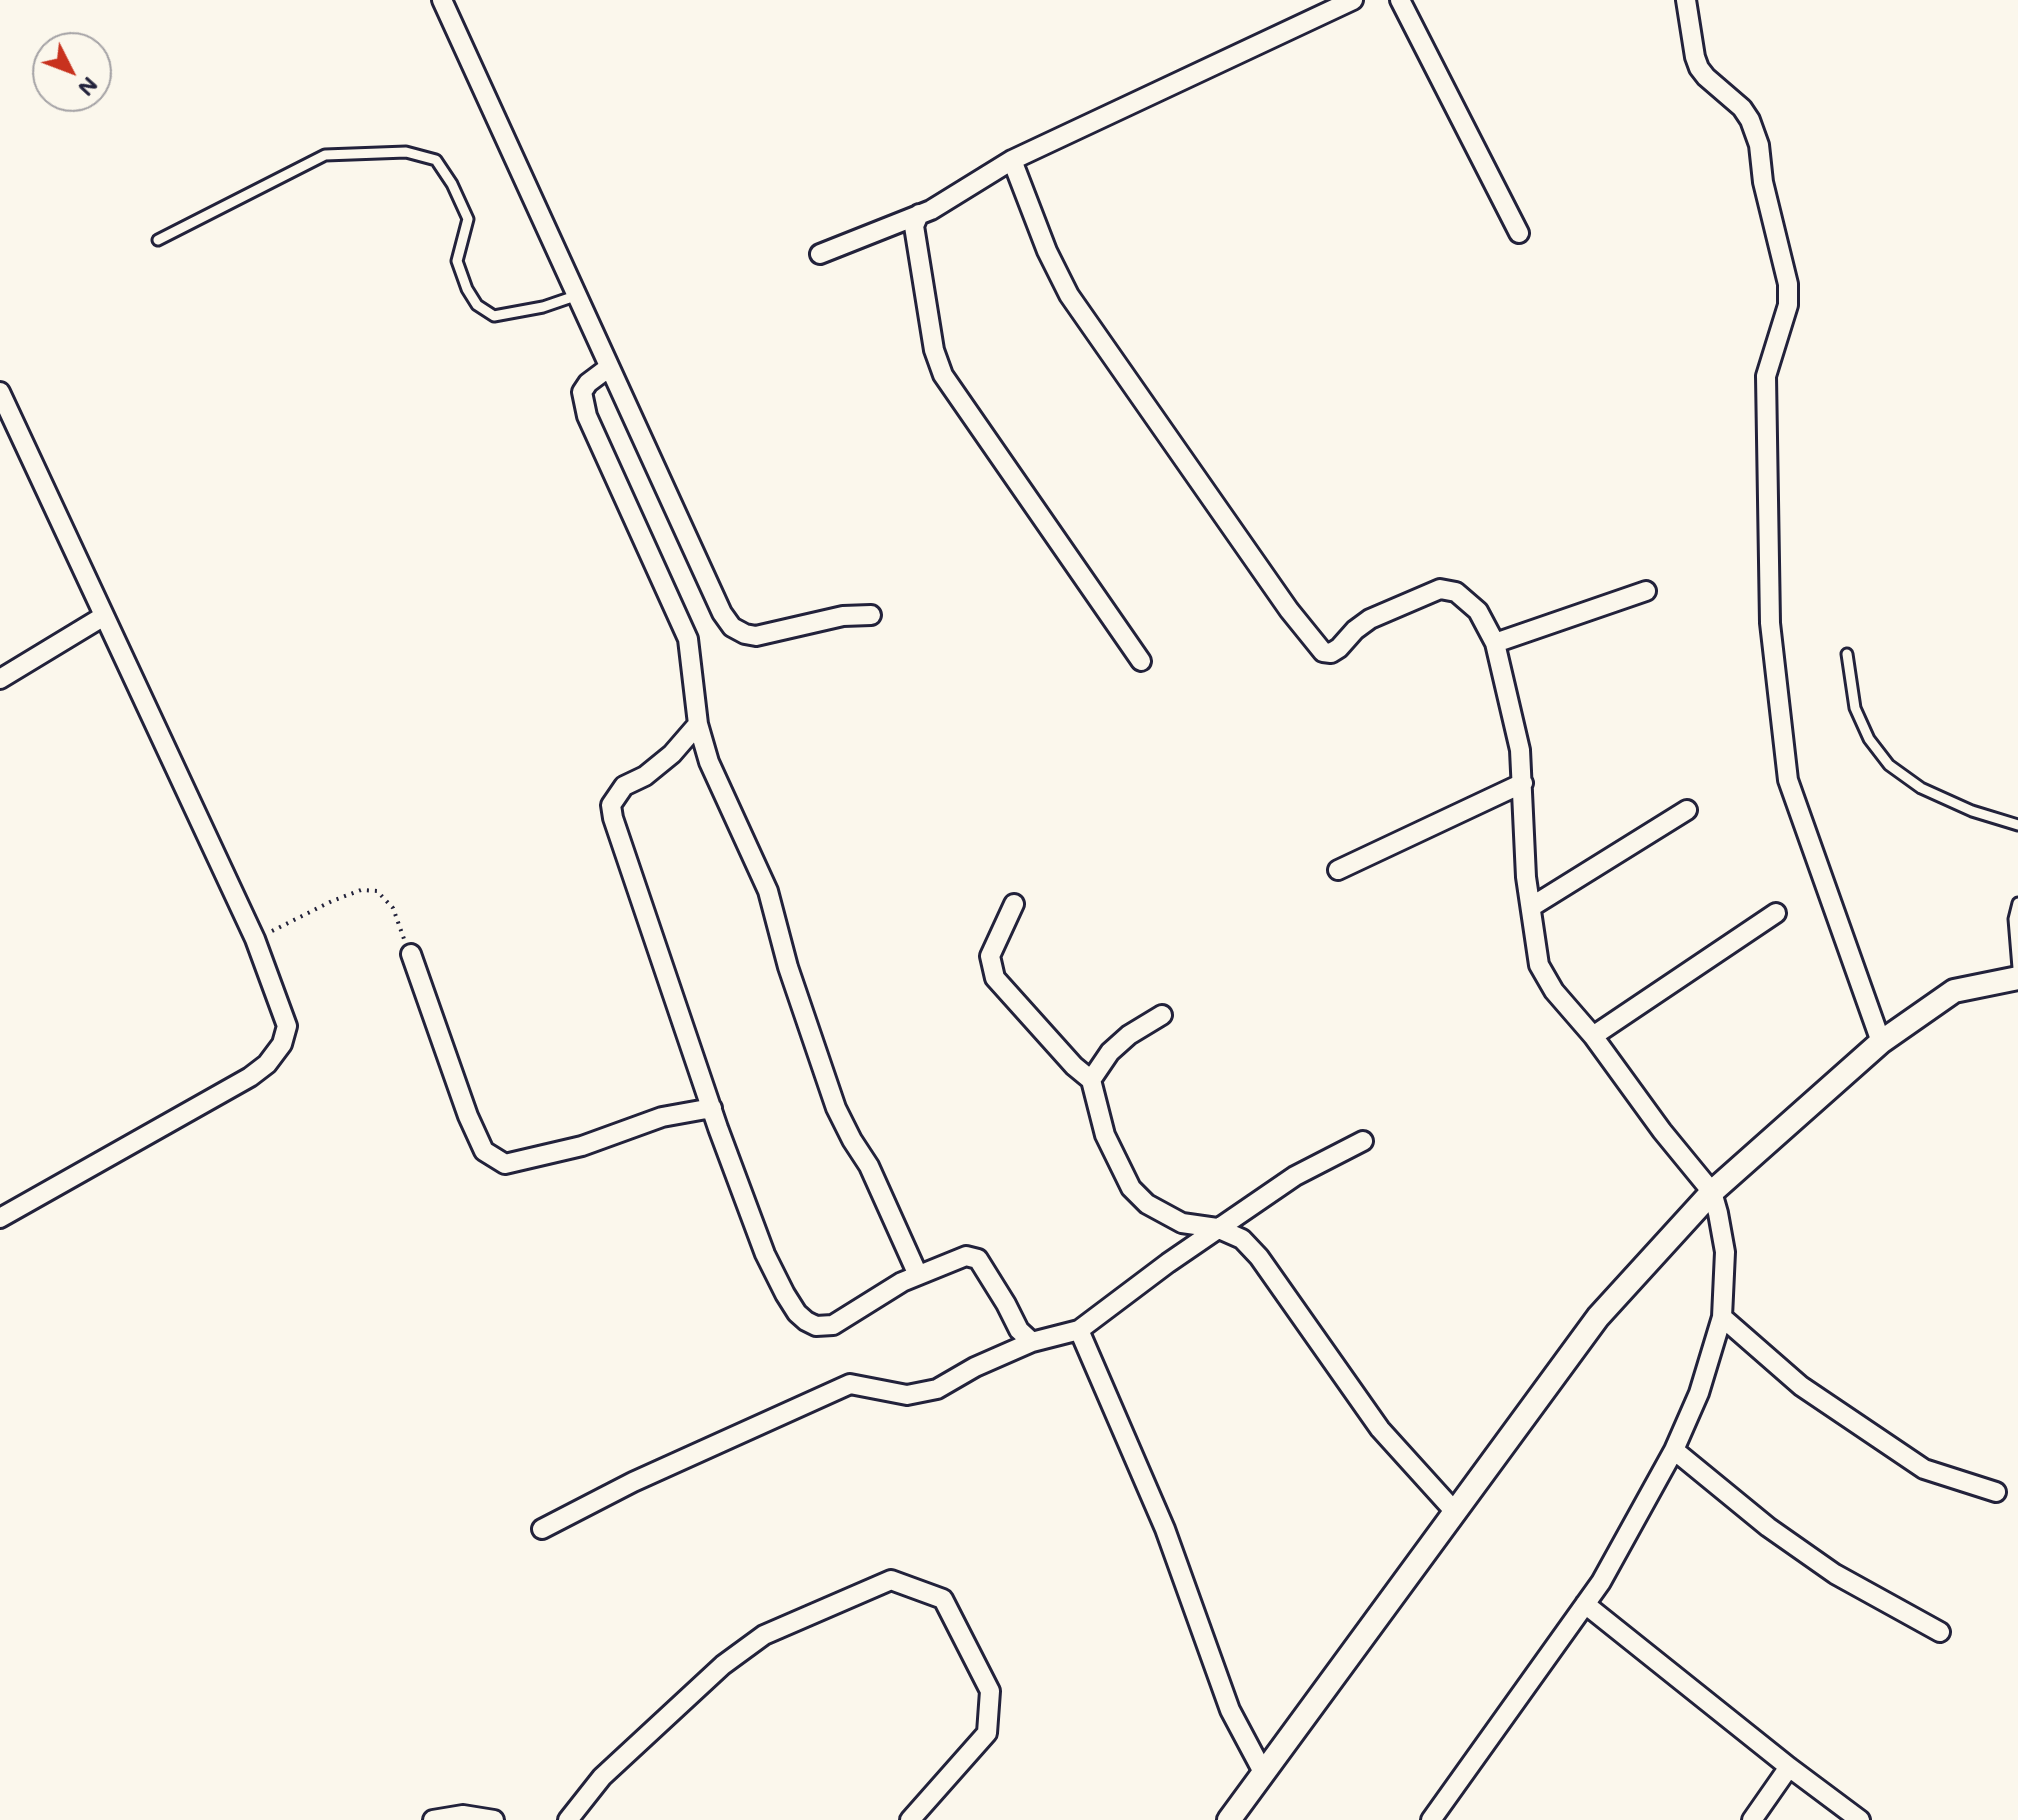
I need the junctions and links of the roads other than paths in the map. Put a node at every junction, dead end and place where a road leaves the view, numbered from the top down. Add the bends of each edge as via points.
1 (442, 0) edge
2 (1353, 0) edge
3 (1400, 0) edge
4 (1686, 0) edge
5 (1012, 160) junction
6 (919, 214) junction
7 (1519, 233) dead end
8 (158, 240) dead end
9 (820, 254) dead end
10 (578, 295) junction
11 (608, 368) junction
12 (0, 392) edge
13 (1646, 591) dead end
14 (871, 615) dead end
15 (104, 616) junction
16 (1495, 643) junction
17 (1847, 654) dead end
18 (1141, 661) dead end
19 (0, 679) edge
20 (698, 724) junction
21 (1523, 783) junction
22 (1687, 810) dead end
23 (2018, 825) edge
24 (1338, 870) dead end
25 (2018, 903) edge
26 (1014, 904) dead end
27 (1531, 907) junction
28 (1776, 913) dead end
29 (411, 954) road end
30 (2018, 968) edge
31 (2018, 978) edge
32 (1162, 1015) dead end
33 (1593, 1036) junction
34 (1881, 1042) junction
35 (1091, 1080) junction
36 (712, 1108) junction
37 (1363, 1141) dead end
38 (1712, 1192) junction
39 (0, 1218) edge
40 (1217, 1228) junction
41 (918, 1275) junction
42 (1722, 1317) junction
43 (1079, 1330) junction
44 (1032, 1342) junction
45 (1674, 1450) junction
46 (1996, 1492) dead end
47 (1456, 1513) junction
48 (542, 1529) dead end
49 (1585, 1604) junction
50 (1940, 1632) dead end
51 (1789, 1767) junction
52 (1263, 1772) junction
53 (433, 1820) edge
54 (493, 1820) edge
55 (568, 1820) edge
56 (910, 1820) edge
57 (1229, 1820) edge
58 (1431, 1820) edge
59 (1752, 1820) edge
60 (1860, 1820) edge

1 - 10 street
2 - 5 street
3 - 7 street
4 - 34 street via 1699,68 1742,108 1759,145 1788,284 1788,305 1766,376 1770,623 1788,780
5 - 6 street
5 - 16 street via 1069,295 1323,652 1339,648 1370,619 1440,589 1468,600
6 - 9 street
6 - 18 street via 914,226 934,350 943,375
8 - 10 lane via 325,155 406,152 436,160 452,184 468,219 457,261 477,305 494,316
10 - 11 street
11 - 14 street via 732,627 756,636 843,616
11 - 20 street via 582,392 587,416 688,639
12 - 15 street
13 - 16 street
15 - 19 street
15 - 39 street via 255,939 287,1026 282,1044 250,1077
16 - 21 street
17 - 23 lane via 1855,708 1889,765 1921,788
20 - 36 street via 672,754 624,786 611,805
20 - 41 street via 709,762 768,891 836,1108 869,1166
21 - 24 street
21 - 27 street
22 - 27 street
25 - 30 lane
26 - 35 street via 990,956 995,978
27 - 33 street via 1539,965
28 - 33 street
29 - 36 street via 468,1116 484,1151 505,1164 582,1146 662,1117
31 - 34 street via 1954,991
32 - 35 street via 1110,1052
33 - 38 street
34 - 38 street
35 - 40 street via 1105,1135 1131,1188 1147,1204 1182,1223
36 - 41 street via 765,1254 806,1321 833,1325
37 - 40 street via 1295,1176
38 - 42 street via 1725,1252
38 - 47 street via 1598,1317
40 - 43 street
40 - 47 street via 1242,1239 1259,1257 1380,1429
41 - 44 street via 966,1256 978,1259 1019,1330
42 - 45 street via 1699,1393
42 - 46 street via 1801,1386 1924,1469
43 - 44 street
43 - 52 street via 1165,1529 1230,1710
44 - 48 street via 937,1389 907,1395 850,1384
45 - 49 street
45 - 50 street via 1835,1574
47 - 52 street
49 - 51 street
49 - 58 street
51 - 59 street
51 - 60 street
52 - 57 street
53 - 54 street via 463,1815
55 - 56 street via 602,1777 723,1665 764,1635 891,1580 943,1599 990,1691 987,1733

